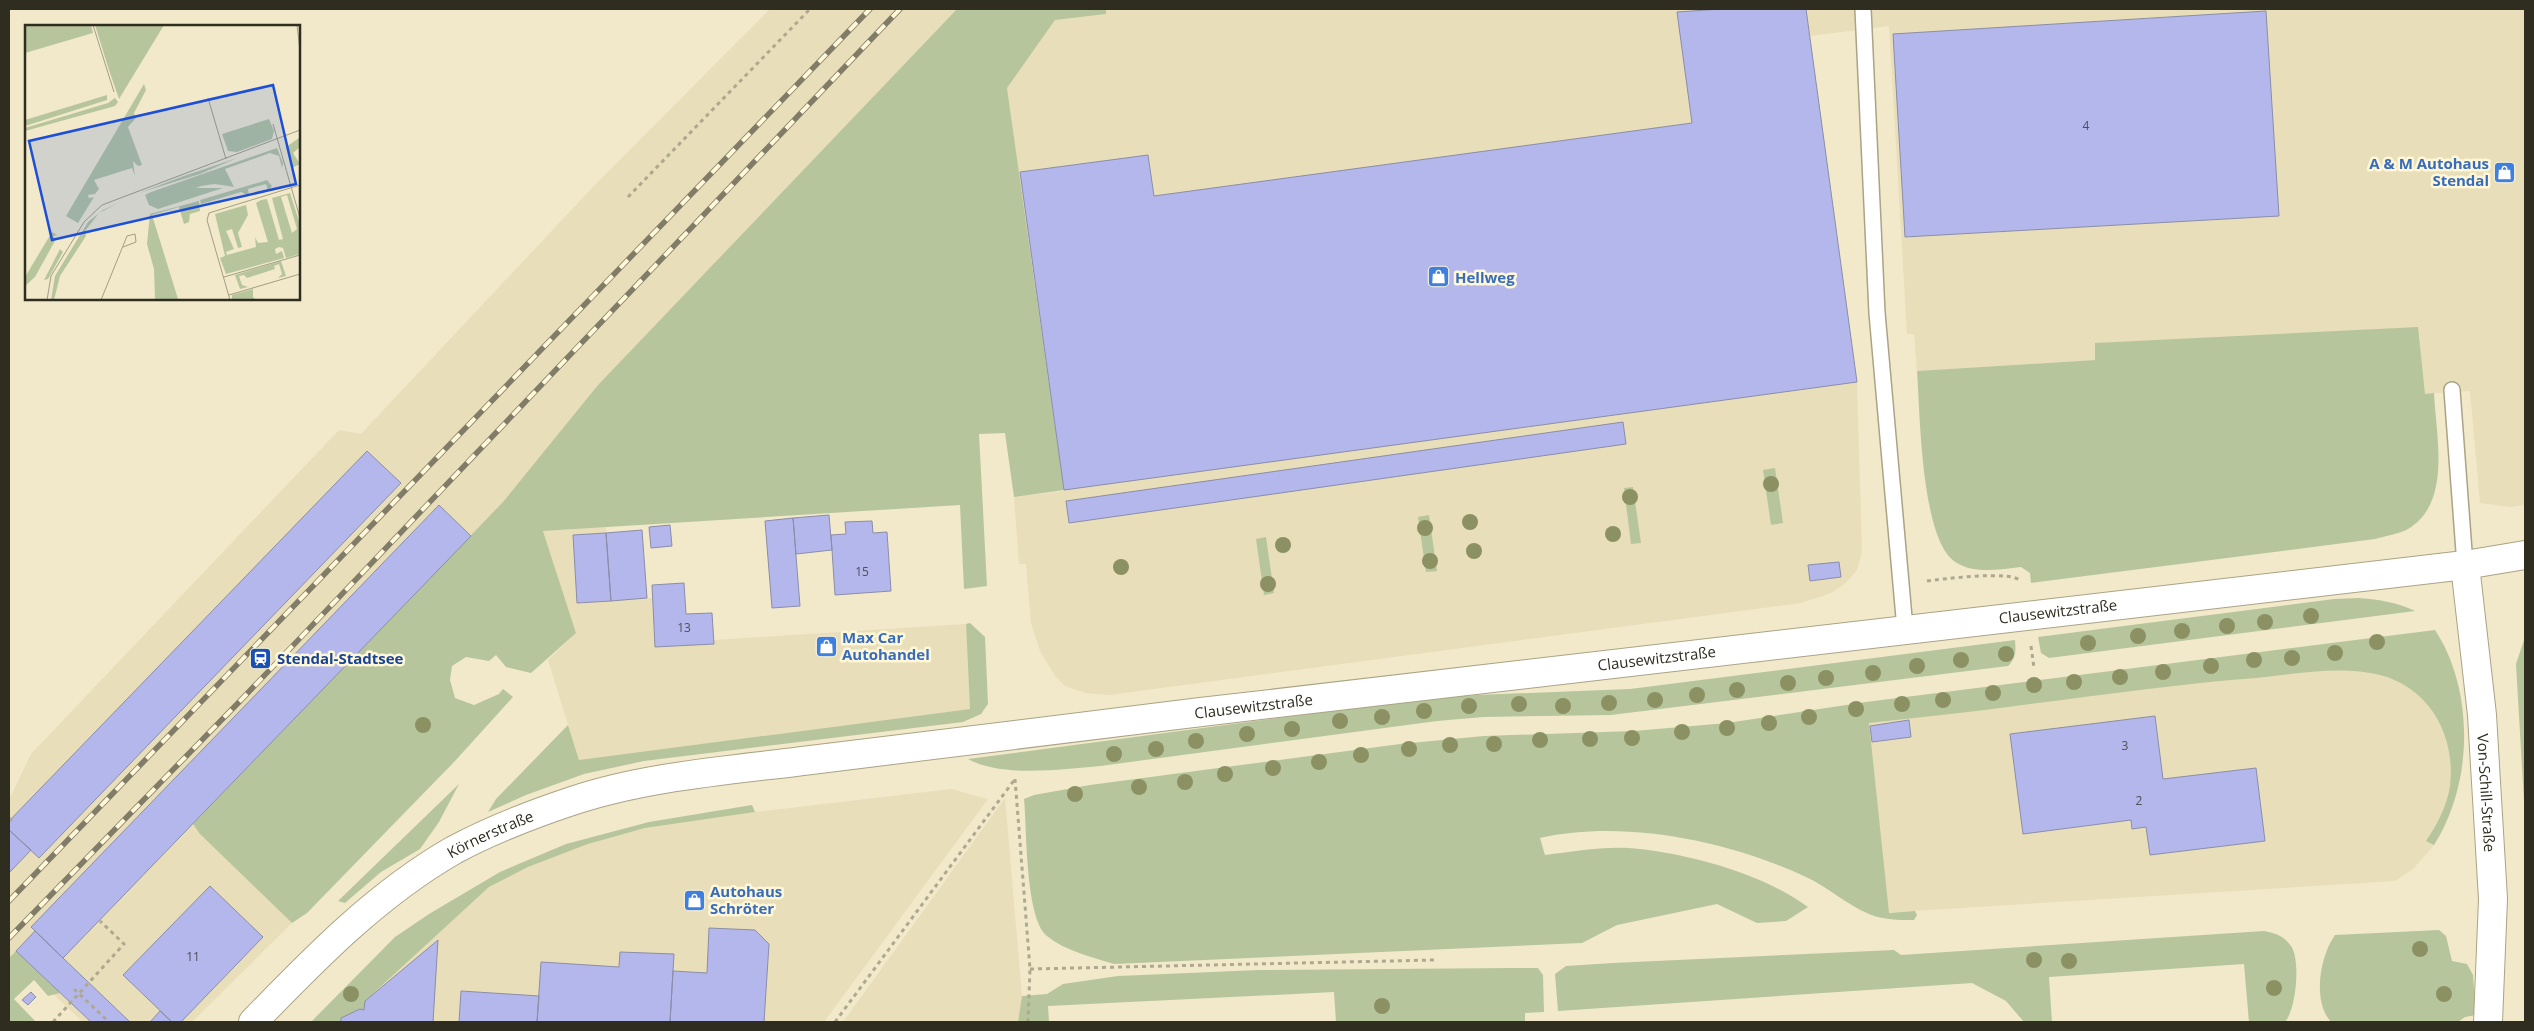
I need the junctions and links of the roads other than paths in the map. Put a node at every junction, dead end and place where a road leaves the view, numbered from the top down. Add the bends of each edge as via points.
1 (1862, 9) edge
2 (2452, 390) dead end
3 (2525, 554) edge
4 (2465, 565) junction
5 (1905, 629) junction
6 (786, 763) joint
7 (253, 1022) edge
8 (2488, 1022) edge

1 - 5 lane via 1877,313
2 - 4 lane
3 - 4 street, Clausewitzstraße
4 - 5 street, Clausewitzstraße
4 - 8 street, Von-Schill-Straße via 2482,715 2493,899
5 - 6 street, Clausewitzstraße
6 - 7 street, Körnerstraße via 630,786 576,800 455,850 394,889 350,926

